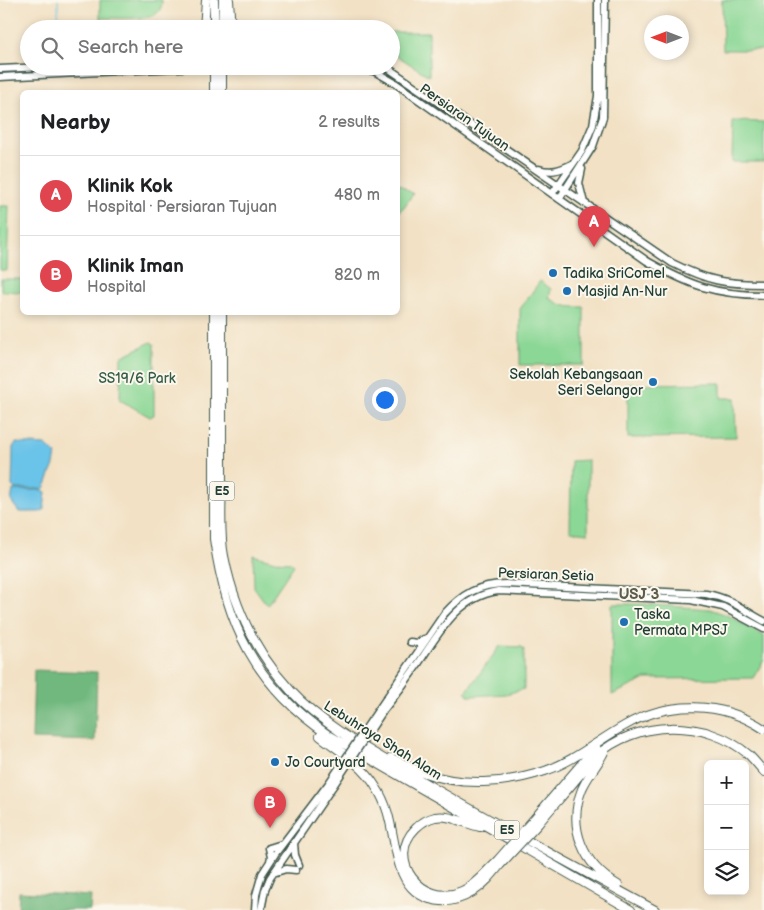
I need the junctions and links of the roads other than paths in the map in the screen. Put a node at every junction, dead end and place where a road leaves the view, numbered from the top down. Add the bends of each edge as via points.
1 (206, 0) edge
2 (214, 0) edge
3 (223, 0) edge
4 (229, 0) edge
5 (598, 0) edge
6 (605, 0) edge
7 (205, 20) edge
8 (214, 20) edge
9 (222, 20) edge
10 (230, 20) edge
11 (20, 68) edge
12 (0, 69) edge
13 (40, 75) edge
14 (214, 75) edge
15 (222, 75) edge
16 (381, 75) edge
17 (398, 75) edge
18 (0, 77) edge
19 (214, 90) edge
20 (222, 90) edge
21 (587, 156) junction
22 (575, 162) junction
23 (533, 167) junction
24 (562, 188) junction
25 (552, 194) junction
26 (559, 199) junction
27 (584, 203) junction
28 (764, 284) edge
29 (764, 295) edge
30 (214, 315) edge
31 (222, 315) edge
32 (764, 621) edge
33 (764, 629) edge
34 (430, 634) junction
35 (412, 660) junction
36 (381, 710) junction
37 (307, 721) junction
38 (764, 729) edge
39 (604, 738) junction
40 (364, 746) junction
41 (604, 750) junction
42 (764, 772) edge
43 (331, 784) junction
44 (536, 822) junction
45 (489, 829) junction
46 (294, 844) junction
47 (498, 863) junction
48 (272, 874) junction
49 (255, 910) edge
50 (261, 910) edge
51 (631, 910) edge
52 (654, 910) edge

1 - 7 highway
2 - 8 highway
3 - 9 highway
4 - 10 highway
5 - 22 main road via 596,111 589,138
6 - 21 main road via 603,117
11 - 12 main road
13 - 18 main road, Persiaran Tujuan
14 - 19 highway
15 - 20 highway
16 - 25 main road, Persiaran Tujuan
17 - 23 main road, Persiaran Tujuan
21 - 24 main road
21 - 27 main road via 579,183
22 - 23 main road via 556,171
22 - 24 main road
23 - 24 main road, Persiaran Tujuan
24 - 25 main road
24 - 26 main road
24 - 27 main road, Persiaran Tujuan
25 - 26 main road, Persiaran Tujuan
26 - 29 main road, Persiaran Tujuan via 647,261 677,277 717,292
27 - 28 main road, Persiaran Tujuan via 672,263 696,275 729,283
30 - 37 highway, Lebuhraya Shah Alam / E5 via 214,539 219,570 227,602 253,662 274,689
31 - 40 highway, Lebuhraya Shah Alam / E5 via 222,514 224,554 234,595 250,633 267,661 292,691 316,715
32 - 34 main road, Persiaran Setia via 736,604 706,594 496,584 469,591 455,602
33 - 36 main road, Persiaran Setia via 723,607 691,600 586,595 576,601 567,594 486,592 466,603 447,621
34 - 35 main road, Persiaran Setia
34 - 35 main road via 418,643 410,642 414,649
35 - 36 main road, Persiaran Setia
36 - 43 main road, Persiaran Setia, bridge
37 - 45 highway, Lebuhraya Shah Alam / E5
37 - 47 highway via 364,771 376,786 391,820 400,868 410,886 422,896 443,902 458,899 484,884
38 - 39 highway via 736,714 693,707 659,710
39 - 40 highway via 569,761 546,771 491,782 444,778 422,772
39 - 44 highway
40 - 52 highway, Lebuhraya Shah Alam / E5
41 - 42 highway via 638,733 678,727 729,742 749,755
41 - 44 highway
41 - 52 highway via 579,798 576,821 583,851 601,874
43 - 46 main road
43 - 49 main road via 285,842 270,848 271,857 258,885
44 - 47 highway, bridge
45 - 47 highway via 450,817 436,816 424,820 406,842 407,870 416,884 442,896 453,895 473,885
45 - 51 highway, Lebuhraya Shah Alam / E5
46 - 48 main road
46 - 48 main road via 298,867
48 - 50 main road via 264,890

